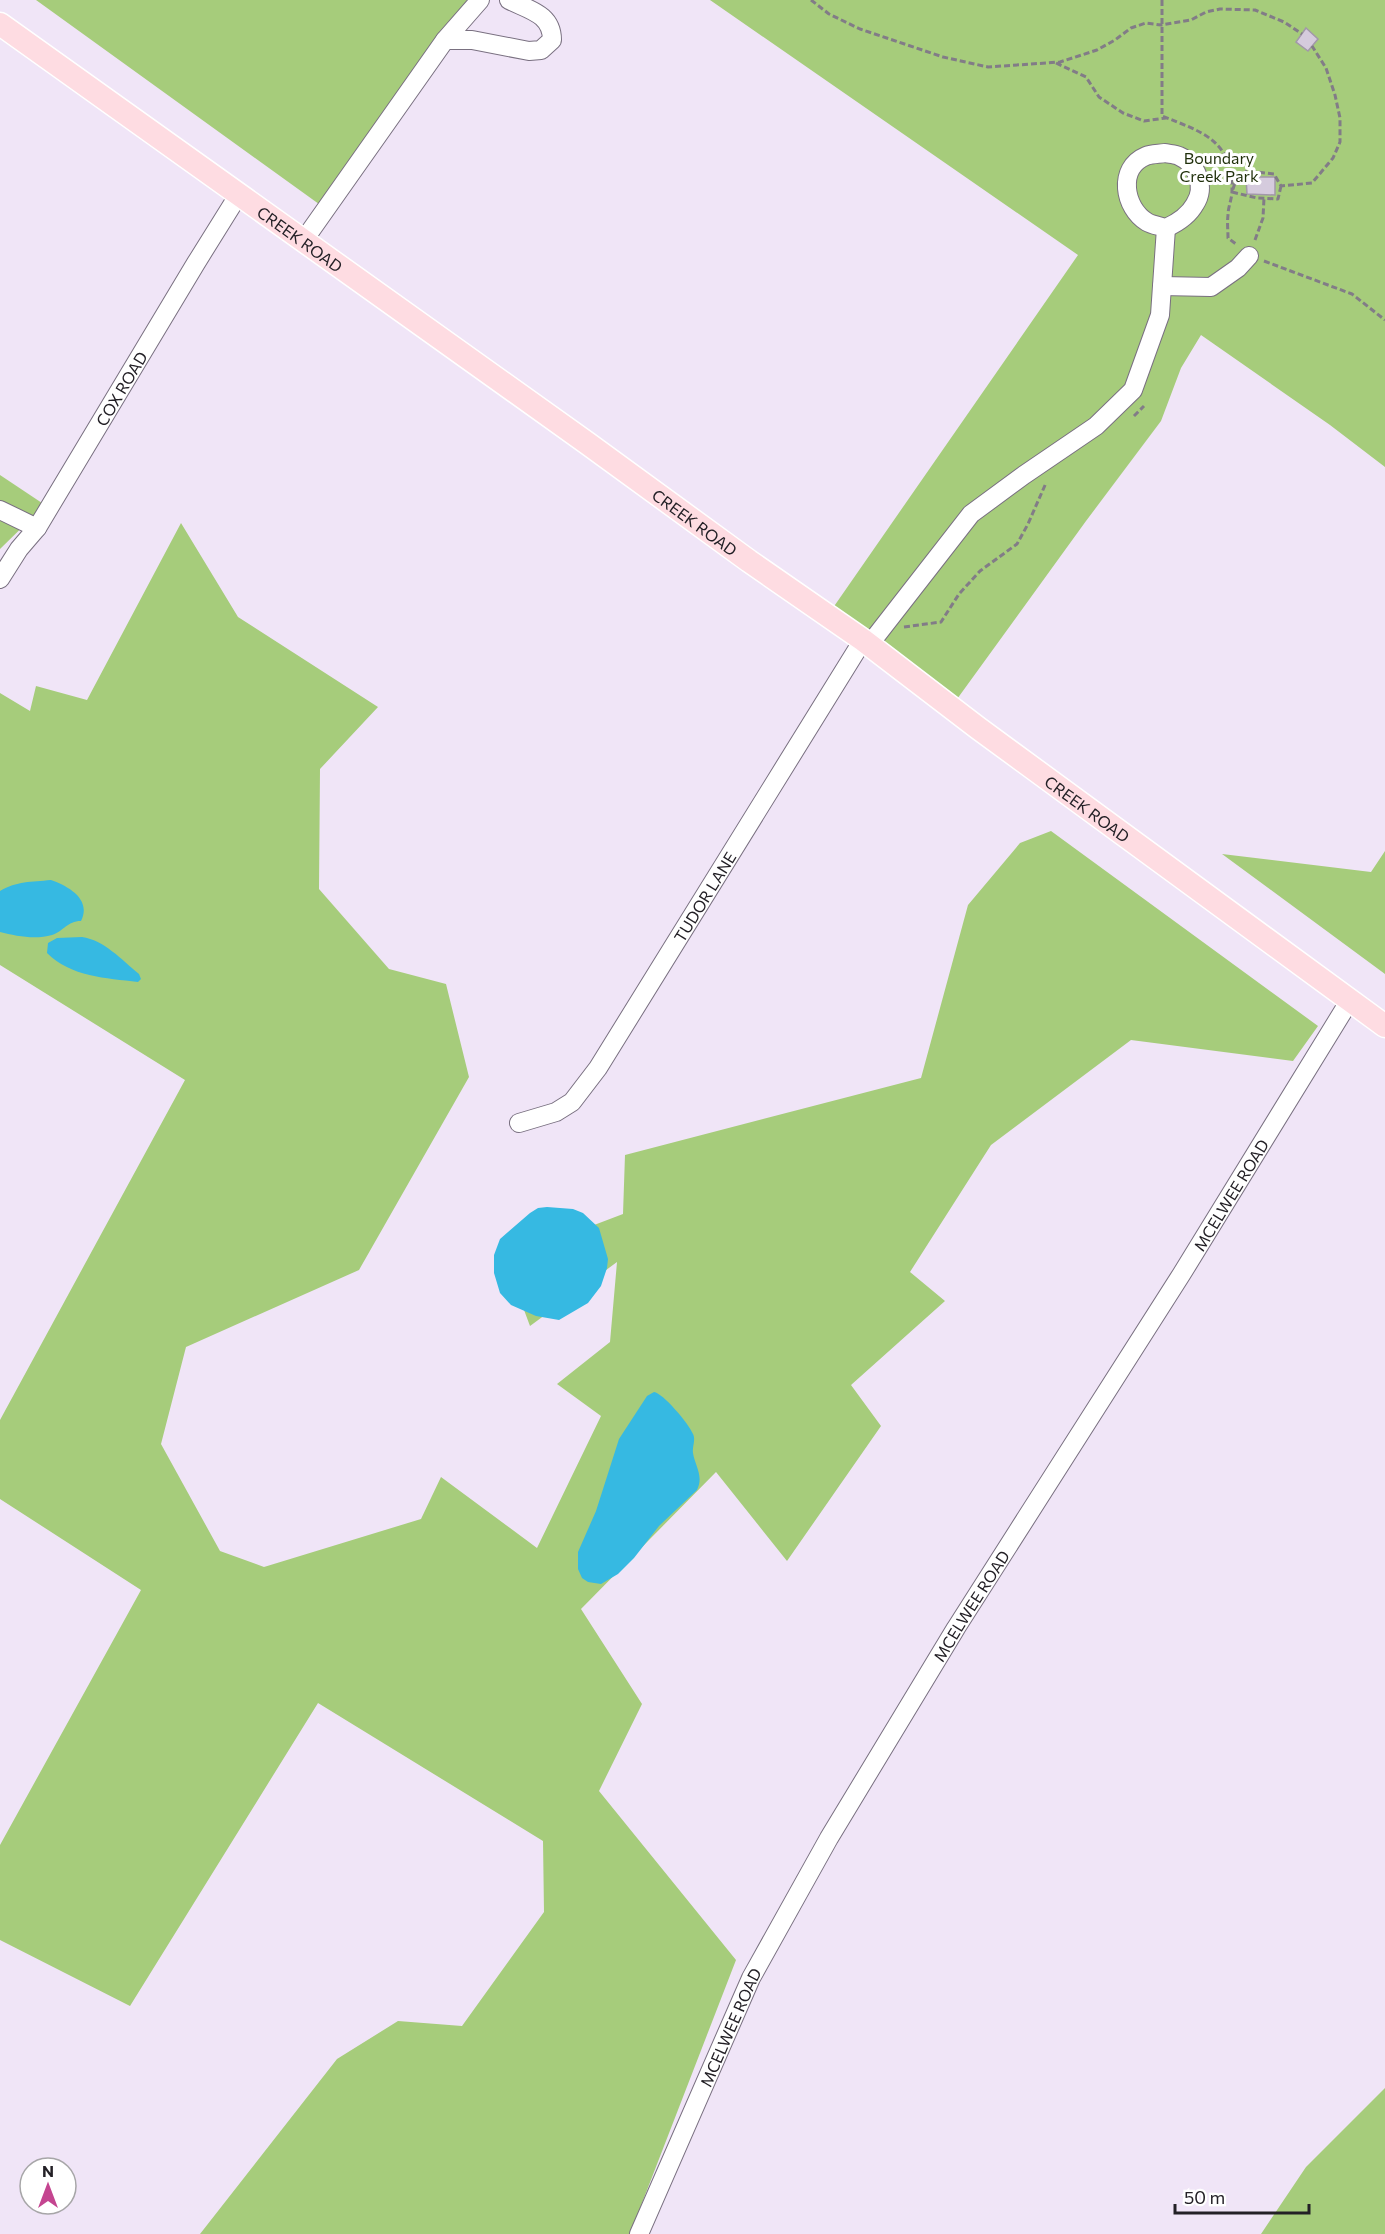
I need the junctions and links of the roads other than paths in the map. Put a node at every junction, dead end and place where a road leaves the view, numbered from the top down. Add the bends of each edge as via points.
1 (480, 0) edge
2 (509, 0) edge
3 (0, 24) edge
4 (445, 40) junction
5 (239, 194) junction
6 (1166, 228) junction
7 (304, 240) junction
8 (1249, 256) road end
9 (1162, 286) junction
10 (0, 510) edge
11 (37, 528) junction
12 (0, 579) edge
13 (866, 642) junction
14 (1350, 1000) junction
15 (1385, 1026) edge
16 (519, 1123) dead end
17 (639, 2234) edge

1 - 4 street
2 - 4 street via 543,17 552,28 552,40 541,50
3 - 5 main road, CREEK ROAD
4 - 7 street
5 - 7 main road, CREEK ROAD
5 - 11 street, COX ROAD
6 - 6 street via 1179,222 1196,204 1200,189 1199,177 1190,164 1178,155 1165,153 1146,156 1132,167 1126,184 1128,200 1134,208 1147,222
6 - 9 street, TUDOR LANE
7 - 13 main road, CREEK ROAD
8 - 9 street via 1210,287
9 - 13 street, TUDOR LANE via 1160,315 1133,390 1096,426 971,514
10 - 11 street
11 - 12 street, COX ROAD
13 - 14 main road, CREEK ROAD
13 - 16 street, TUDOR LANE via 598,1068 572,1102 556,1112
14 - 15 main road, CREEK ROAD
14 - 17 street, MCELWEE ROAD via 828,1838 751,1978

